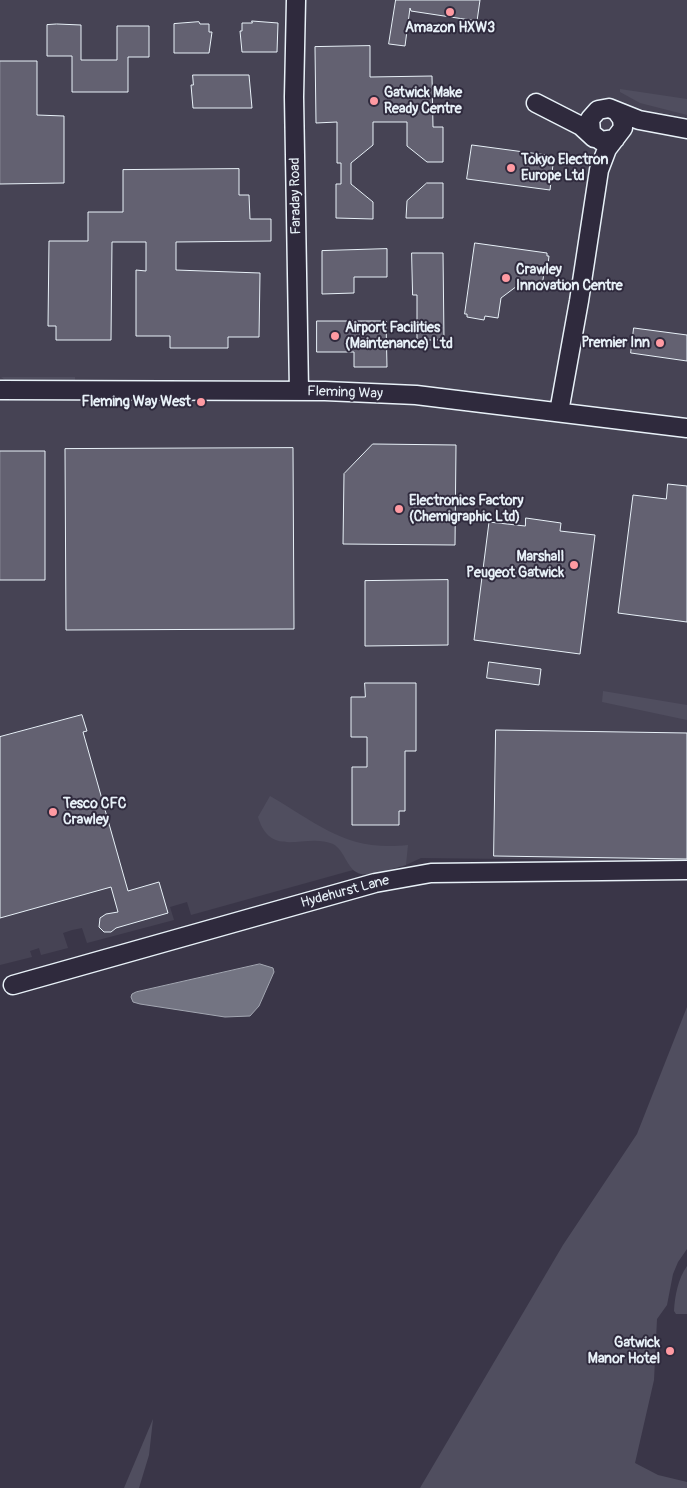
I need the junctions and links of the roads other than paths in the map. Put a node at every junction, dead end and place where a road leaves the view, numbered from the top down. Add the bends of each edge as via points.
1 (296, 0) edge
2 (536, 103) dead end
3 (617, 112) junction
4 (660, 125) junction
5 (687, 129) edge
6 (592, 135) junction
7 (617, 137) junction
8 (599, 170) junction
9 (0, 390) edge
10 (299, 391) junction
11 (565, 413) junction
12 (687, 428) edge
13 (687, 870) edge
14 (12, 985) dead end

1 - 10 street, Faraday Road via 294,97
2 - 6 street via 577,123
3 - 4 street
3 - 6 street via 605,108 595,112 589,124
3 - 7 street via 623,122
4 - 5 street
4 - 7 street via 632,129
6 - 7 street via 601,141
6 - 8 street via 598,148
7 - 8 street via 605,152
8 - 11 street via 579,301 581,338
9 - 10 street, Fleming Way
10 - 11 street, Fleming Way via 416,395
11 - 12 street, Fleming Way
13 - 14 street, Hydehurst Lane via 413,874

